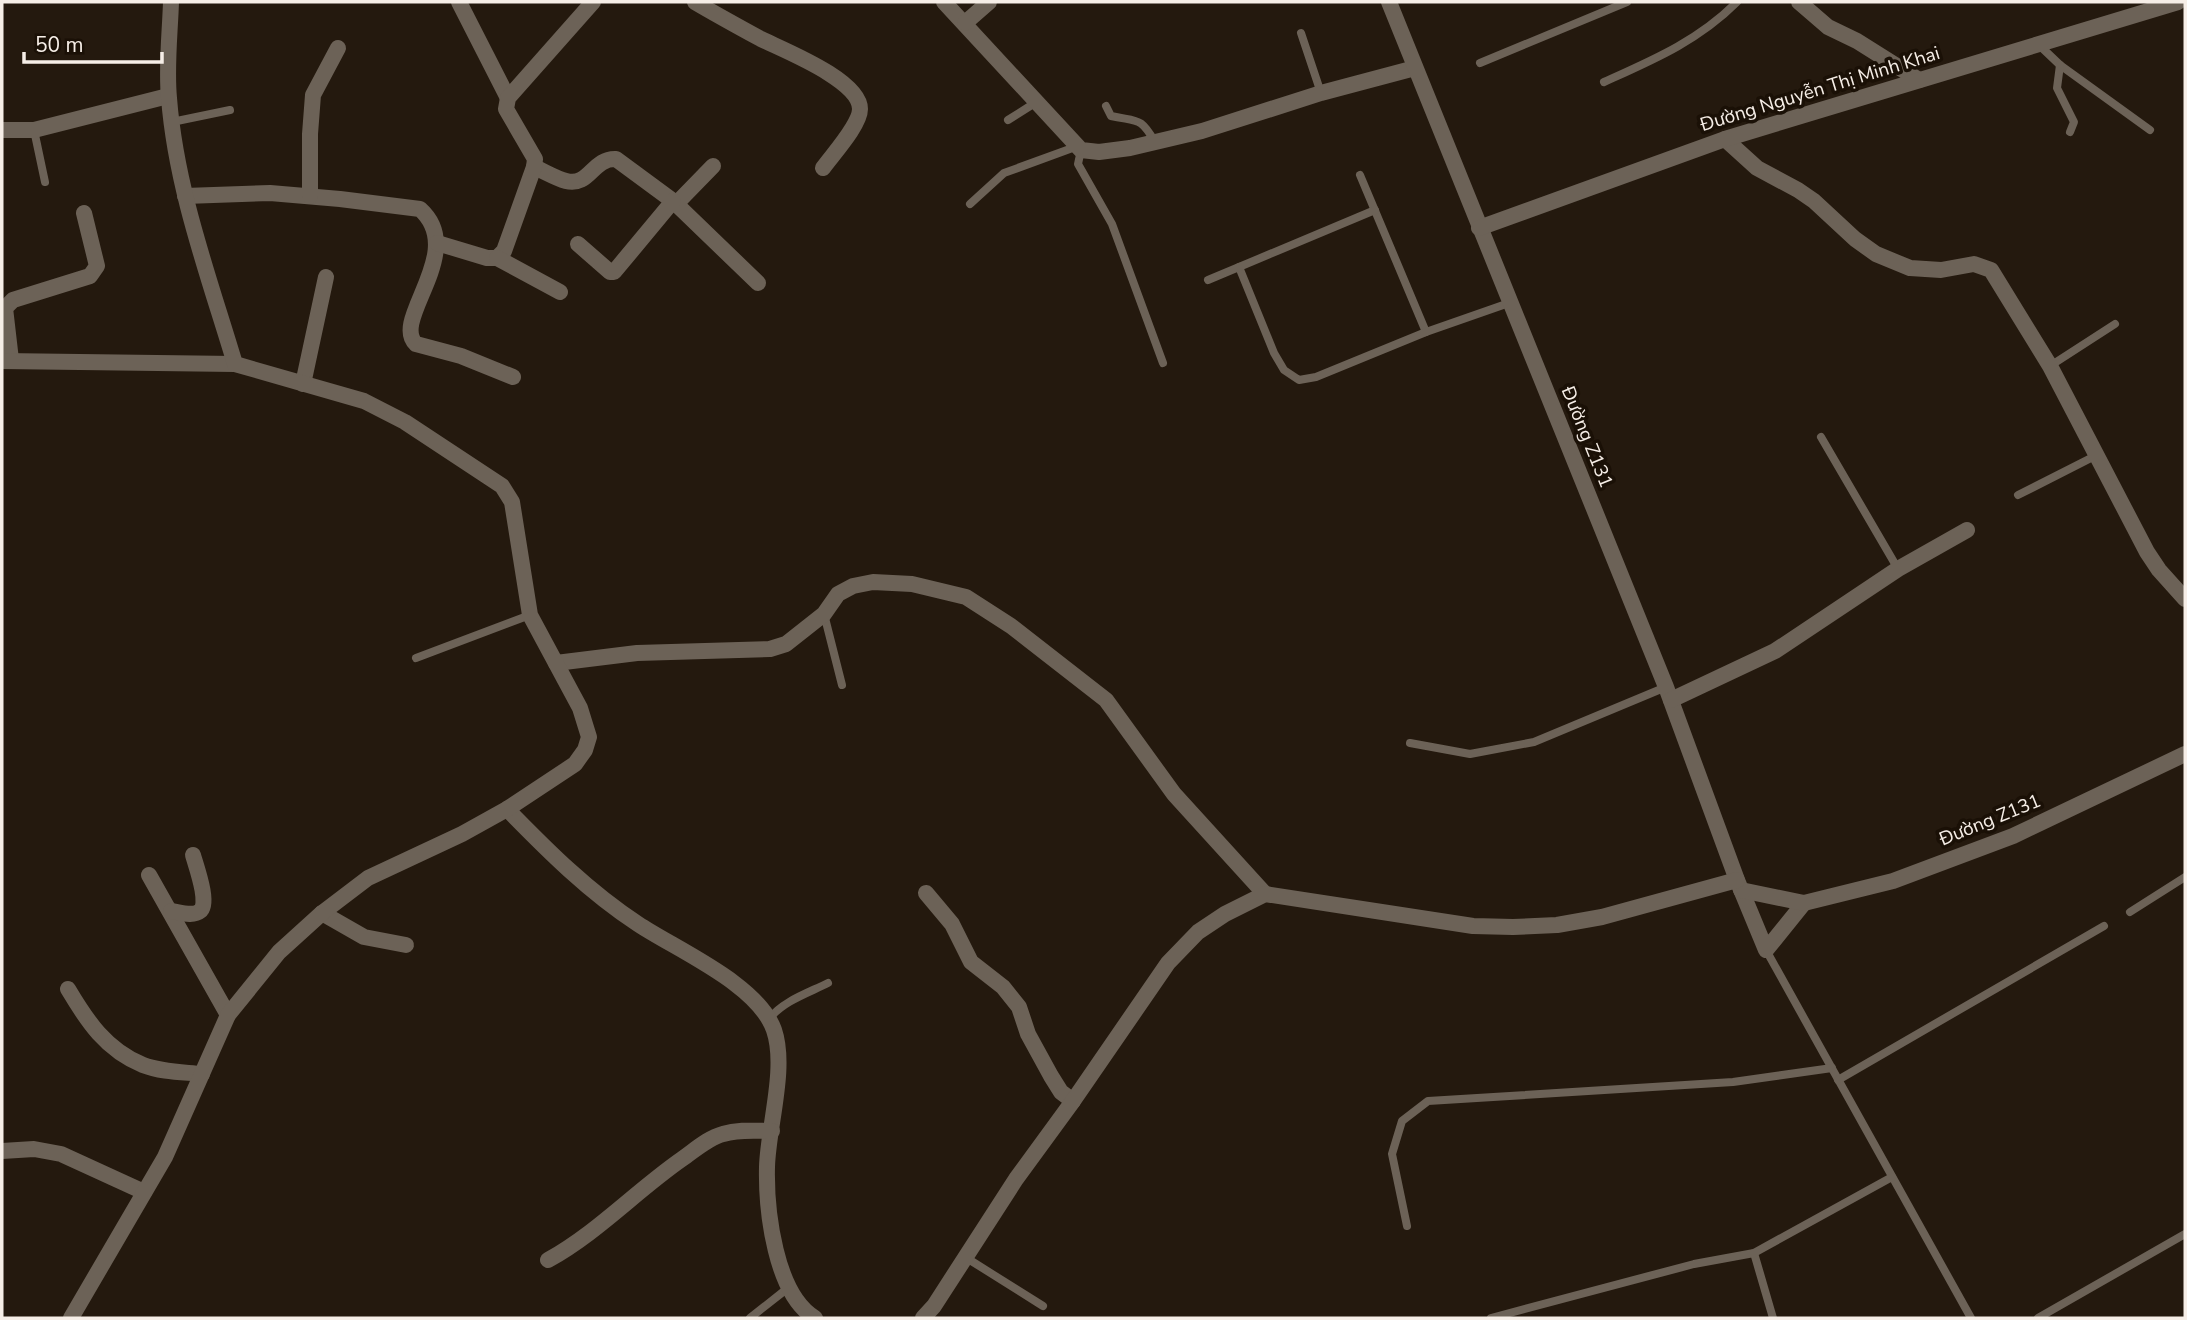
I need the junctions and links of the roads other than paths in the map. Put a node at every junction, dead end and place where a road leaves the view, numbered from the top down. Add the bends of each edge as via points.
1 (171, 2) edge
2 (459, 2) edge
3 (593, 2) edge
4 (695, 2) edge
5 (944, 2) edge
6 (989, 2) edge
7 (1389, 2) edge
8 (1628, 2) edge
9 (1737, 2) edge
10 (1799, 2) edge
11 (2178, 2) edge
12 (965, 23) junction
13 (1301, 33) dead end
14 (2038, 44) junction
15 (338, 48) dead end
16 (1480, 63) dead end
17 (2060, 65) junction
18 (1415, 68) junction
19 (1919, 80) junction
20 (1604, 82) dead end
21 (1321, 93) junction
22 (168, 96) junction
23 (508, 98) junction
24 (1038, 101) junction
25 (1106, 106) dead end
26 (230, 110) dead end
27 (1008, 120) dead end
28 (172, 122) junction
29 (2, 130) edge
30 (34, 130) junction
31 (2150, 130) dead end
32 (2070, 132) dead end
33 (1725, 139) junction
34 (1155, 142) junction
35 (1080, 148) junction
36 (713, 166) dead end
37 (534, 167) junction
38 (823, 168) dead end
39 (1360, 174) dead end
40 (45, 182) dead end
41 (185, 196) junction
42 (310, 196) junction
43 (675, 203) junction
44 (970, 204) dead end
45 (1375, 210) junction
46 (84, 214) dead end
47 (1479, 228) junction
48 (437, 243) junction
49 (578, 244) dead end
50 (497, 258) junction
51 (1239, 267) junction
52 (326, 277) dead end
53 (1208, 280) dead end
54 (758, 283) dead end
55 (560, 292) dead end
56 (1509, 303) junction
57 (2116, 324) dead end
58 (1426, 332) junction
59 (6, 360) edge
60 (1163, 363) dead end
61 (235, 364) junction
62 (2050, 366) junction
63 (513, 377) dead end
64 (303, 384) junction
65 (1821, 437) dead end
66 (2095, 456) junction
67 (2018, 495) dead end
68 (1967, 530) dead end
69 (1898, 569) junction
70 (2185, 599) edge
71 (824, 614) junction
72 (530, 615) junction
73 (416, 658) dead end
74 (556, 663) junction
75 (842, 685) dead end
76 (1669, 693) junction
77 (1410, 743) dead end
78 (2185, 754) edge
79 (507, 808) junction
80 (193, 855) dead end
81 (149, 875) dead end
82 (2185, 877) edge
83 (1739, 885) junction
84 (926, 893) dead end
85 (1265, 894) junction
86 (1804, 903) junction
87 (171, 911) junction
88 (2130, 912) dead end
89 (321, 913) junction
90 (2104, 926) dead end
91 (406, 945) dead end
92 (1766, 950) junction
93 (828, 983) dead end
94 (68, 989) dead end
95 (228, 1015) junction
96 (769, 1019) junction
97 (1832, 1068) junction
98 (202, 1074) junction
99 (1838, 1080) junction
100 (1073, 1101) junction
101 (772, 1131) junction
102 (2, 1151) edge
103 (1892, 1177) junction
104 (144, 1192) junction
105 (1407, 1226) dead end
106 (2185, 1234) edge
107 (1754, 1253) junction
108 (965, 1257) junction
109 (548, 1260) dead end
110 (788, 1288) junction
111 (1043, 1306) dead end
112 (71, 1318) edge
113 (750, 1318) edge
114 (815, 1318) edge
115 (923, 1318) edge
116 (1491, 1318) edge
117 (1773, 1318) edge
118 (1971, 1318) edge
119 (2038, 1318) edge

1 - 22 street
2 - 23 street
3 - 23 street
4 - 38 street via 813,63 856,96 860,108 856,123
5 - 12 street
6 - 12 street
7 - 18 street, Đường Z131
8 - 16 lane
9 - 20 lane via 1681,46
10 - 19 street via 1828,27
11 - 14 street, Đường Nguyễn Thị Minh Khai
12 - 24 street
13 - 21 lane
14 - 17 lane
14 - 19 street, Đường Nguyễn Thị Minh Khai
15 - 42 street via 313,95
17 - 31 lane
17 - 32 lane via 2057,88 2074,122
18 - 21 street
18 - 47 street, Đường Z131
19 - 33 street, Đường Nguyễn Thị Minh Khai
21 - 34 street
22 - 28 street
22 - 30 street
23 - 37 street via 506,109 531,149
24 - 27 lane
24 - 35 street
25 - 34 lane via 1111,116 1135,119 1146,126
26 - 28 lane
28 - 41 street
29 - 30 street
30 - 40 lane
33 - 47 street, Đường Nguyễn Thị Minh Khai
33 - 62 street via 1756,168 1814,201 1876,254 1910,268 1984,265
34 - 35 street via 1099,152
35 - 44 lane via 1004,173
35 - 60 lane via 1078,164 1112,225
36 - 43 street
37 - 43 street via 578,181 600,161 616,159
37 - 50 street via 509,240
39 - 45 lane
41 - 42 street
41 - 61 street
42 - 48 street via 420,209 432,222
43 - 49 street via 614,272
43 - 54 street
45 - 51 lane
45 - 58 lane
46 - 59 street via 97,266 94,272 13,300 5,308
47 - 56 street, Đường Z131
48 - 50 street
48 - 63 street via 409,331 412,341
50 - 55 street
51 - 53 lane
51 - 58 lane via 1274,353 1284,370 1299,380
52 - 64 street
56 - 58 lane
56 - 76 street, Đường Z131
57 - 62 lane
59 - 61 street
61 - 64 street
62 - 66 street
64 - 72 street via 374,406 502,486 512,502
65 - 69 lane
66 - 67 lane
66 - 70 street via 2147,552
68 - 69 street
69 - 76 street via 1774,651
71 - 74 street via 786,644 770,649 637,653
71 - 75 lane
71 - 85 street via 838,594 873,582 912,584 966,597 1106,700 1174,794
72 - 73 lane
72 - 74 street
74 - 79 street via 586,724 585,750 575,764
76 - 77 lane via 1534,742 1470,754
76 - 83 street, Đường Z131
78 - 86 street, Đường Z131 via 2013,836 1893,881
79 - 89 street via 368,878
79 - 96 street via 565,868 638,924 709,965 757,1003
80 - 87 street via 204,906 193,914
81 - 87 street
82 - 88 lane
83 - 85 street via 1602,917 1513,928
83 - 86 street
83 - 92 street, Đường Z131
84 - 100 street via 952,924 971,962 1003,987 1019,1007 1051,1076
85 - 100 street via 1198,932 1168,963
86 - 92 street
87 - 95 street
89 - 91 street via 364,937
89 - 95 street via 279,952
90 - 99 lane
92 - 97 lane
93 - 96 lane via 786,1004
94 - 98 street via 88,1024 120,1051 157,1069
95 - 98 street
96 - 101 street via 778,1065
97 - 99 lane
97 - 105 lane via 1733,1082 1427,1101 1402,1121 1392,1154
98 - 104 street
99 - 103 lane
100 - 108 street
101 - 109 street via 738,1131 706,1142 571,1248
101 - 110 street via 767,1166 769,1204
102 - 104 street via 34,1149 61,1154
103 - 107 lane
103 - 118 lane
104 - 112 street
106 - 119 lane
107 - 116 lane via 1694,1264
107 - 117 lane
108 - 111 lane
108 - 115 street
110 - 113 lane
110 - 114 street

